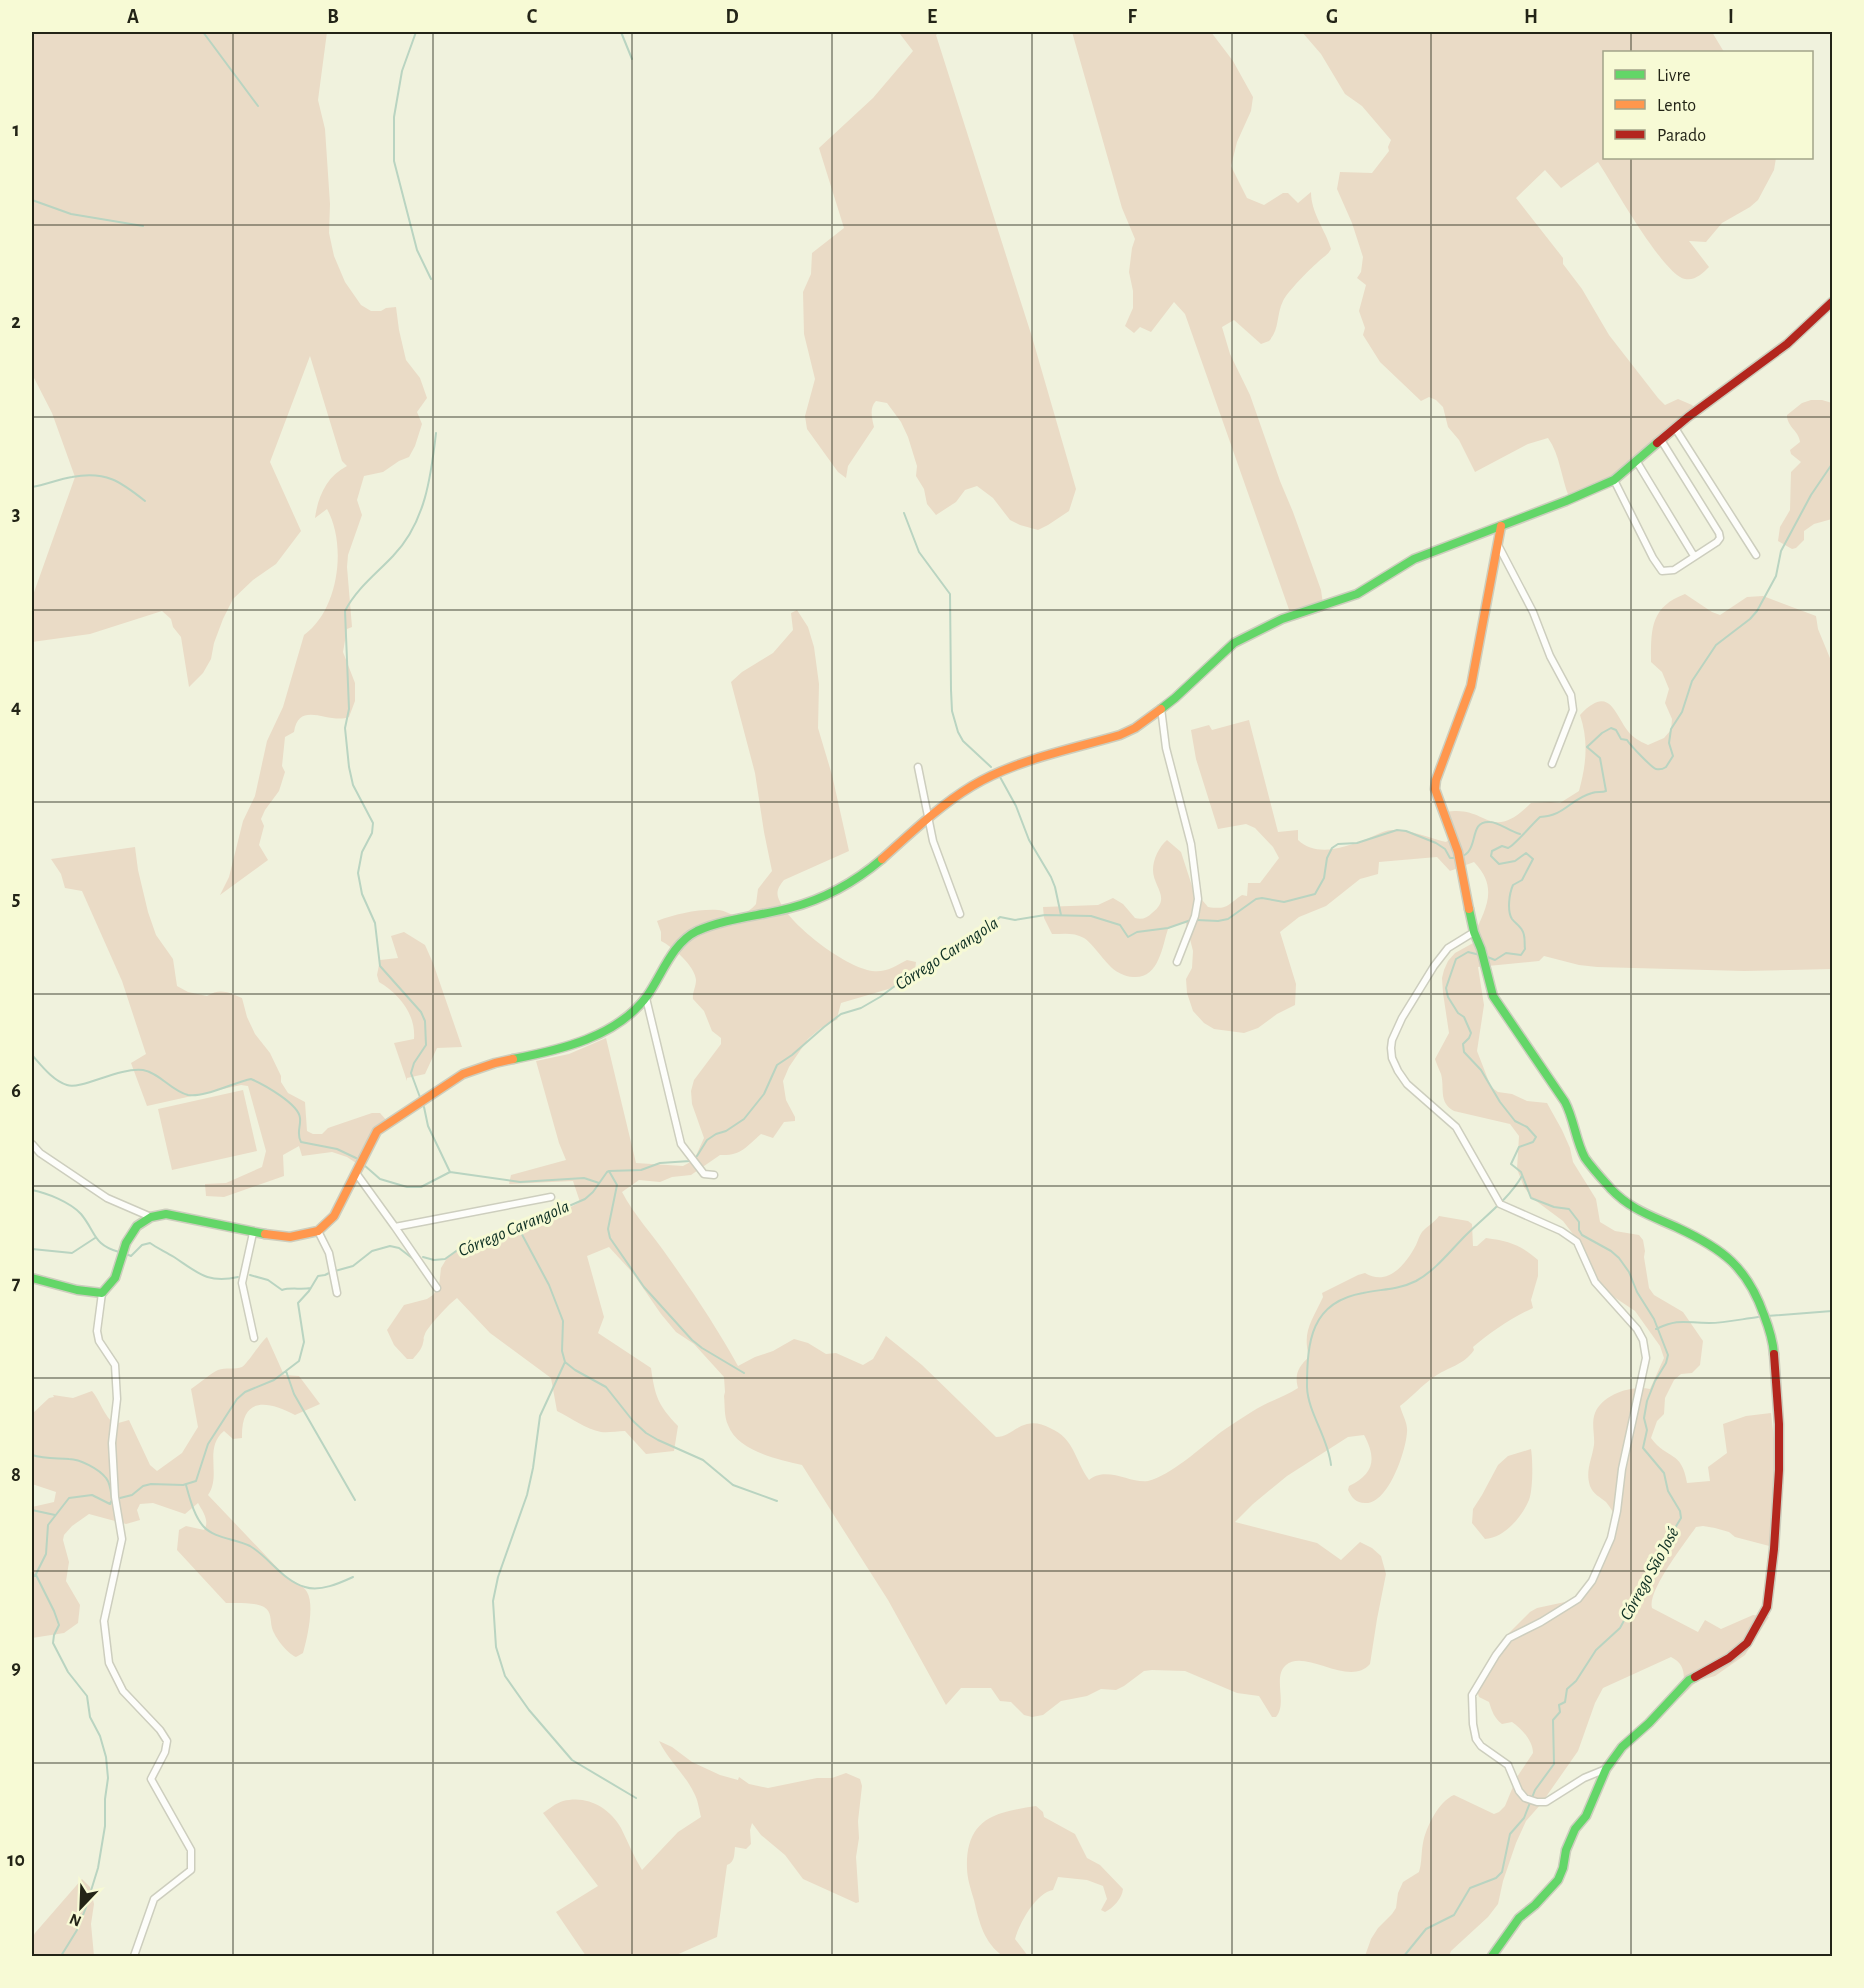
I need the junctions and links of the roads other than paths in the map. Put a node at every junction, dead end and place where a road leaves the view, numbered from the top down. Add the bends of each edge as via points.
1 (1833, 302) edge
2 (1675, 428) junction
3 (1661, 440) junction
4 (1637, 462) junction
5 (1614, 480) junction
6 (1502, 526) junction
7 (1498, 545) junction
8 (1756, 555) dead end
9 (1694, 556) junction
10 (1161, 708) junction
11 (1552, 764) dead end
12 (918, 768) dead end
13 (928, 818) junction
14 (960, 914) dead end
15 (1474, 932) junction
16 (1177, 962) dead end
17 (646, 998) junction
18 (32, 1144) edge
19 (356, 1173) junction
20 (714, 1175) dead end
21 (550, 1197) dead end
22 (152, 1217) junction
23 (395, 1227) junction
24 (318, 1231) junction
25 (253, 1233) junction
26 (32, 1278) edge
27 (437, 1288) dead end
28 (102, 1293) junction
29 (337, 1293) dead end
30 (254, 1338) dead end
31 (1606, 1769) junction
32 (134, 1956) edge
33 (1492, 1956) edge

1 - 2 street via 1787,344
2 - 3 street
2 - 8 street
3 - 4 street
3 - 9 street via 1720,536
4 - 5 street
4 - 9 street
5 - 6 street
5 - 9 street via 1662,571 1674,570
6 - 7 street
6 - 10 street via 1414,559 1358,594 1251,633 1218,656
7 - 11 street via 1574,702
7 - 15 street via 1471,686 1436,780 1436,796 1461,862
10 - 13 street via 1120,735 1009,768 953,799
10 - 16 street via 1166,748 1191,844 1198,899
12 - 13 street
13 - 14 street
13 - 17 street via 861,877 828,895 792,908 705,928 686,938
15 - 31 street via 1493,996 1565,1102 1591,1166 1632,1207 1714,1247 1738,1266 1757,1295 1773,1340 1779,1470 1767,1607 1747,1643 1689,1680 1622,1747
15 - 31 street via 1448,948 1434,966 1402,1018 1392,1040 1392,1058 1407,1084 1456,1126 1500,1204 1577,1242 1595,1282 1637,1329 1646,1358 1611,1538 1592,1581 1578,1599 1509,1638 1472,1695 1473,1724 1481,1746 1508,1765 1519,1791 1537,1802 1546,1802
17 - 19 street via 598,1036 463,1074 377,1131
17 - 20 street via 681,1144 704,1174
18 - 22 street via 107,1198
19 - 23 street
19 - 24 street via 334,1216
21 - 23 street
22 - 25 street via 166,1214
22 - 28 street via 131,1234 115,1278
23 - 27 street
24 - 25 street via 290,1237
24 - 29 street via 329,1253
25 - 30 street via 242,1283
26 - 28 street
28 - 32 street via 97,1331 115,1365 117,1399 112,1443 122,1539 104,1621 109,1663 123,1691 167,1741 151,1779 191,1850 191,1870 154,1899
31 - 33 street via 1586,1816 1575,1828 1558,1880 1519,1918

